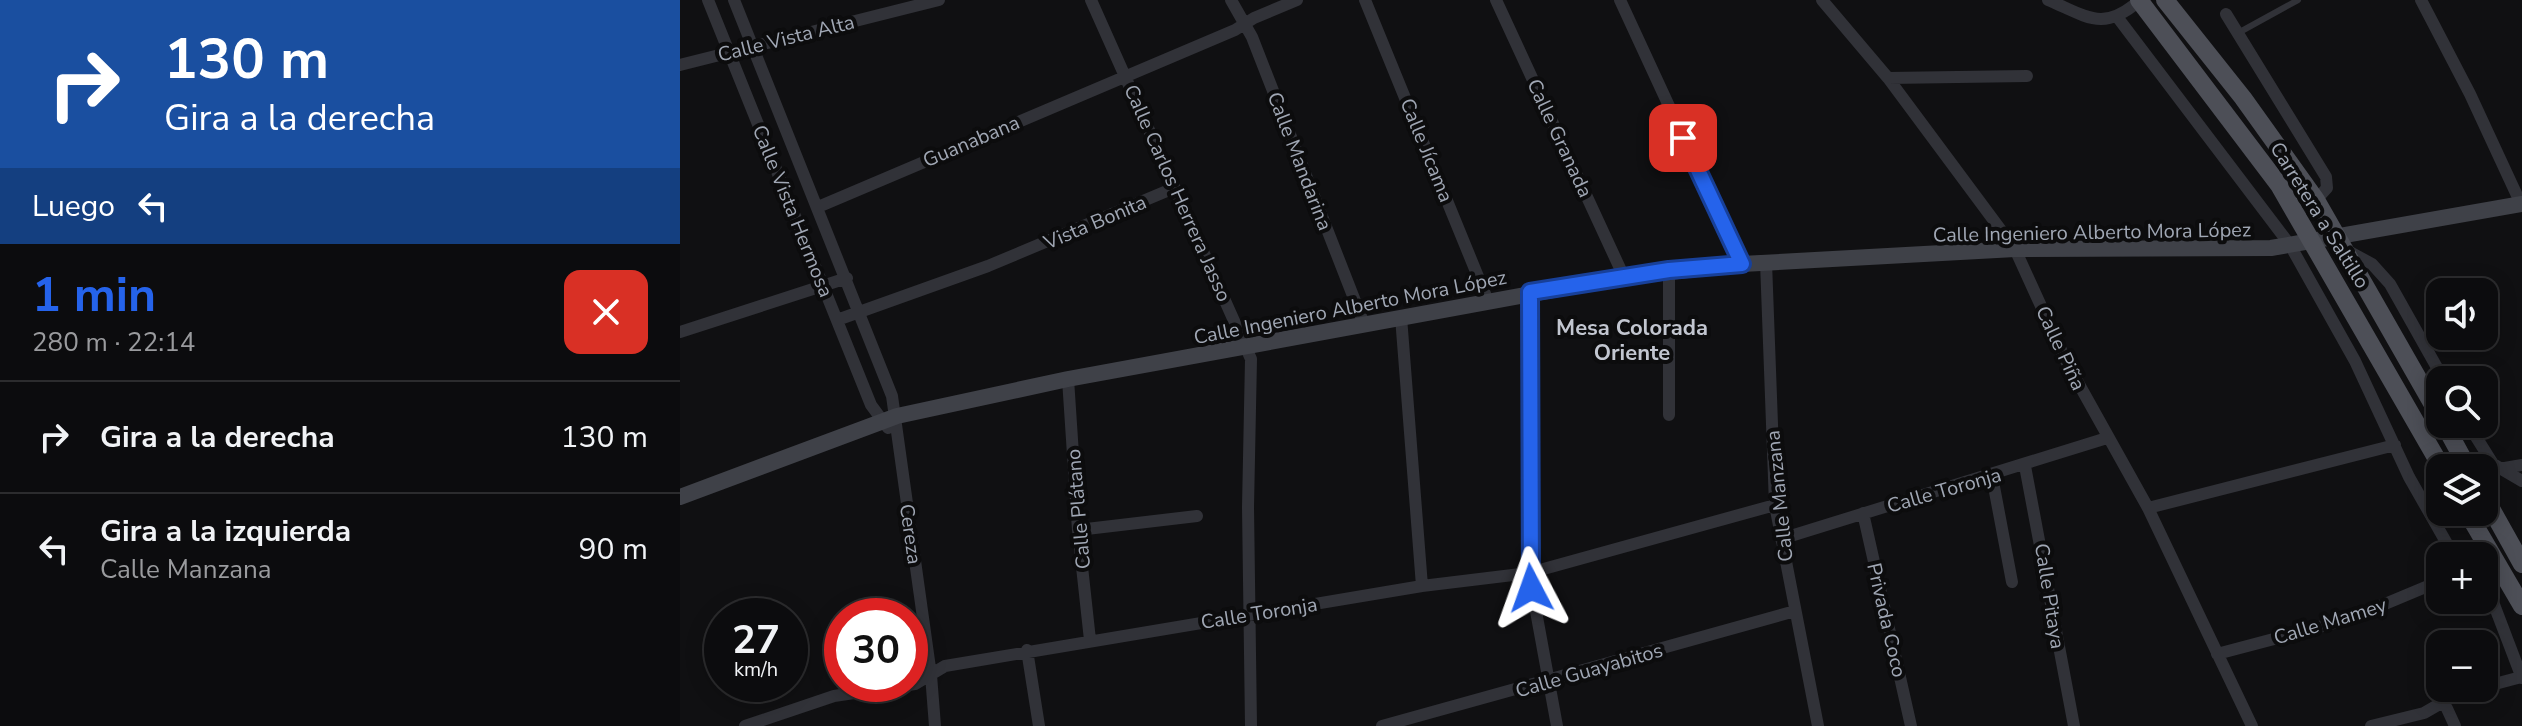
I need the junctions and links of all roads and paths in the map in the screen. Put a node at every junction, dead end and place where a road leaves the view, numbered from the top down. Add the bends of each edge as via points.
1 (708, 0) edge
2 (734, 0) edge
3 (939, 0) edge
4 (1091, 0) edge
5 (1231, 0) edge
6 (1297, 0) edge
7 (1365, 0) edge
8 (1496, 0) edge
9 (1620, 0) edge
10 (1822, 0) edge
11 (2048, 0) edge
12 (2139, 0) edge
13 (2165, 0) edge
14 (2298, 0) edge
15 (2421, 0) edge
16 (2226, 14) dead end
17 (2118, 18) junction
18 (1244, 24) junction
19 (2238, 33) junction
20 (751, 45) junction
21 (728, 51) junction
22 (680, 65) edge
23 (1124, 75) junction
24 (2027, 76) dead end
25 (1888, 78) junction
26 (1174, 188) junction
27 (2316, 200) junction
28 (2522, 204) edge
29 (818, 207) junction
30 (2313, 240) junction
31 (2343, 243) junction
32 (2290, 245) junction
33 (2015, 249) junction
34 (1766, 262) junction
35 (1742, 264) junction
36 (1669, 270) junction
37 (1624, 277) junction
38 (847, 278) junction
39 (823, 286) junction
40 (1530, 292) junction
41 (1488, 301) junction
42 (860, 312) junction
43 (1401, 317) junction
44 (837, 320) junction
45 (1364, 324) junction
46 (680, 332) edge
47 (1247, 348) junction
48 (2436, 366) edge
49 (1068, 379) junction
50 (2426, 392) edge
51 (1669, 415) dead end
52 (889, 418) junction
53 (2107, 438) junction
54 (2475, 438) edge
55 (2395, 445) junction
56 (2434, 454) edge
57 (2522, 465) edge
58 (2025, 466) junction
59 (2499, 469) junction
60 (1992, 476) junction
61 (2522, 481) edge
62 (680, 497) edge
63 (1775, 505) junction
64 (2148, 508) junction
65 (1863, 513) junction
66 (1197, 516) dead end
67 (2498, 521) edge
68 (2475, 526) edge
69 (1078, 530) junction
70 (1781, 539) junction
71 (2447, 542) edge
72 (2522, 564) edge
73 (1529, 573) junction
74 (2012, 582) dead end
75 (1422, 586) junction
76 (2426, 587) edge
77 (2512, 590) junction
78 (2498, 599) edge
79 (2522, 606) edge
80 (1795, 611) junction
81 (2498, 614) edge
82 (1250, 615) junction
83 (1090, 640) junction
84 (1027, 650) junction
85 (2217, 654) junction
86 (931, 675) junction
87 (2522, 678) edge
88 (1548, 682) junction
89 (2498, 684) edge
90 (2444, 702) joint
91 (745, 726) edge
92 (935, 726) edge
93 (1039, 726) edge
94 (1251, 726) edge
95 (1382, 726) edge
96 (1557, 726) edge
97 (1818, 726) edge
98 (1911, 726) edge
99 (2074, 726) edge
100 (2252, 726) edge
101 (2371, 726) edge
102 (2455, 726) edge

1 - 21 street, Calle Vista Hermosa
2 - 20 street, Calle Vista Hermosa
3 - 20 street, Calle Vista Alta
4 - 23 street, Calle Carlos Herrera Jasso
5 - 18 street, Calle Mandarina
6 - 18 street, Guanabana
7 - 41 street, Calle Jícama
8 - 37 street, Calle Granada
9 - 35 street
10 - 25 street, Calle Piña
11 - 17 street via 2098,21
12 - 17 street
12 - 30 main road, Carretera a Saltillo via 2255,151
13 - 27 main road, Carretera a Saltillo
14 - 19 lane
15 - 28 street
16 - 19 street
17 - 32 street
18 - 23 street, Guanabana
18 - 45 street, Calle Mandarina
19 - 27 street via 2326,177 2327,188
20 - 21 street, Calle Vista Alta
20 - 29 street, Calle Vista Hermosa
21 - 22 street, Calle Vista Alta
21 - 39 street, Calle Vista Hermosa
23 - 26 street, Calle Carlos Herrera Jasso
23 - 29 street, Guanabana
24 - 25 street
25 - 33 street, Calle Piña
26 - 42 street, Vista Bonita via 1016,255
26 - 47 street, Calle Carlos Herrera Jasso
27 - 31 main road, Carretera a Saltillo
28 - 31 street, Calle Ingeniero Alberto Mora López
29 - 38 street, Calle Vista Hermosa
30 - 31 street, Calle Ingeniero Alberto Mora López
30 - 32 street, Calle Ingeniero Alberto Mora López
30 - 56 main road, Carretera a Saltillo
31 - 48 street via 2390,284
31 - 50 main road, Carretera a Saltillo
32 - 33 street, Calle Ingeniero Alberto Mora López via 2252,250
32 - 55 street
33 - 34 street, Calle Ingeniero Alberto Mora López
33 - 53 street, Calle Piña
34 - 35 street, Calle Ingeniero Alberto Mora López
34 - 63 street, Calle Manzana
35 - 36 street, Calle Ingeniero Alberto Mora López
36 - 37 street, Calle Ingeniero Alberto Mora López
36 - 51 street
37 - 40 street, Calle Ingeniero Alberto Mora López
38 - 39 street
38 - 42 street, Calle Vista Hermosa
39 - 44 street, Calle Vista Hermosa
39 - 46 street
40 - 41 street, Calle Ingeniero Alberto Mora López
40 - 73 street
41 - 43 street, Calle Ingeniero Alberto Mora López
42 - 44 street, Vista Bonita
42 - 52 street, Calle Vista Hermosa
43 - 45 street, Calle Ingeniero Alberto Mora López
43 - 75 street
44 - 52 street, Calle Vista Hermosa via 871,405
45 - 47 street, Calle Ingeniero Alberto Mora López
47 - 49 street, Calle Ingeniero Alberto Mora López
47 - 82 street, Calle Carlos Herrera Jasso via 1252,370
49 - 52 street, Calle Ingeniero Alberto Mora López
49 - 69 street, Calle Plátano
52 - 62 street, Calle Ingeniero Alberto Mora López
52 - 86 street, Cereza via 897,437
53 - 58 street, Calle Toronja
53 - 64 street, Calle Piña
54 - 59 street
55 - 64 street
55 - 71 street
57 - 59 street
58 - 60 street, Calle Toronja
58 - 99 street, Calle Pitaya
59 - 61 street
60 - 65 street, Calle Toronja
60 - 74 street
63 - 70 street, Calle Manzana
63 - 73 street, Calle Toronja
64 - 85 street, Calle Piña
65 - 70 street, Calle Toronja
65 - 98 street, Privada Coco
66 - 69 street
67 - 72 main road
68 - 77 main road
69 - 83 street, Calle Plátano
70 - 80 street, Calle Manzana
73 - 75 street, Calle Toronja
73 - 88 street
75 - 82 street, Calle Toronja
76 - 85 street, Calle Mamey via 2349,619
77 - 78 street
77 - 79 main road
80 - 88 street, Calle Guayabitos
80 - 97 street, Calle Manzana
81 - 87 street
82 - 83 street, Calle Toronja
82 - 94 street, Calle Carlos Herrera Jasso
83 - 84 street, Calle Toronja
84 - 86 street, Calle Toronja via 945,666
84 - 93 street
85 - 100 street, Calle Piña
86 - 91 street, Calle Toronja via 915,684 834,696
86 - 92 street, Cereza
87 - 89 street
88 - 95 street, Calle Guayabitos
88 - 96 street
90 - 101 street via 2424,713
90 - 102 street

